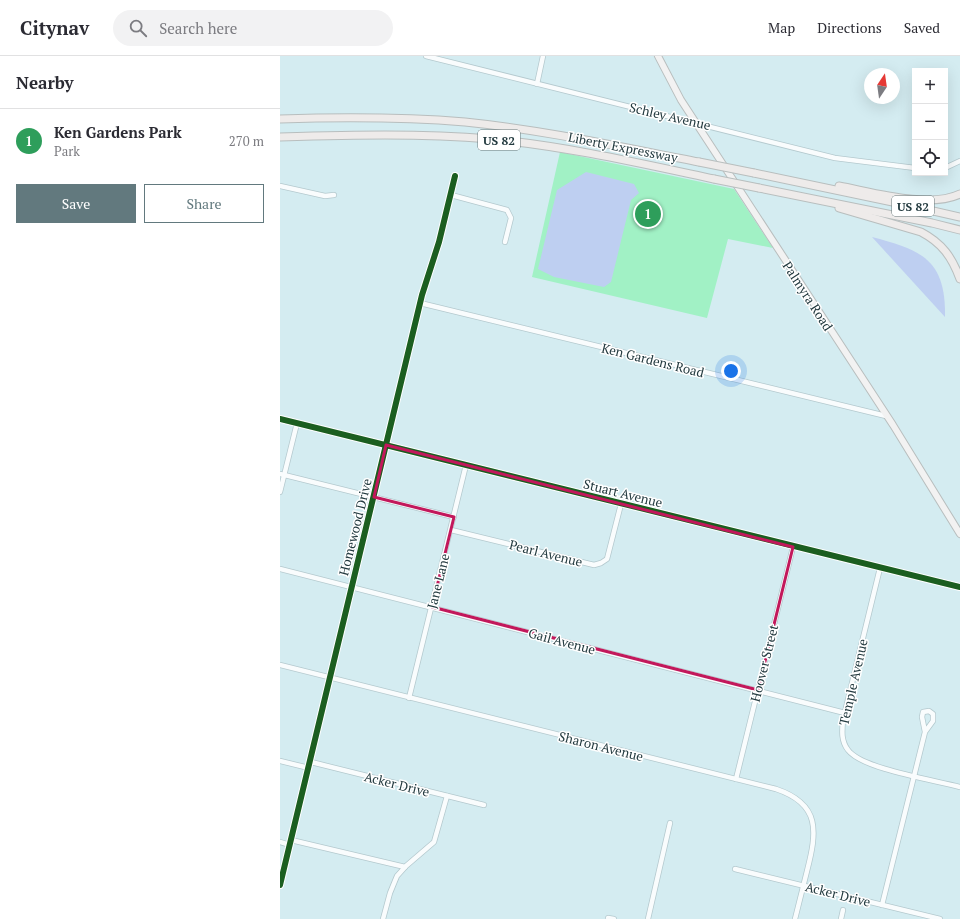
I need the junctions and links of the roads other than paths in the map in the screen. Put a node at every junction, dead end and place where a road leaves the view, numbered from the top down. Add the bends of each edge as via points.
1 (426, 56) edge
2 (543, 56) edge
3 (658, 56) edge
4 (536, 84) junction
5 (280, 119) edge
6 (696, 123) junction
7 (280, 137) edge
8 (960, 162) edge
9 (948, 167) edge
10 (912, 168) edge
11 (456, 176) dead end
12 (280, 186) edge
13 (867, 193) junction
14 (960, 194) edge
15 (334, 195) dead end
16 (451, 195) junction
17 (867, 213) junction
18 (960, 217) edge
19 (960, 230) edge
20 (505, 242) dead end
21 (960, 279) edge
22 (420, 303) junction
23 (886, 416) junction
24 (280, 419) edge
25 (297, 423) junction
26 (386, 445) junction
27 (466, 465) junction
28 (282, 475) edge
29 (280, 492) edge
30 (374, 498) junction
31 (622, 504) junction
32 (454, 517) junction
33 (451, 530) junction
34 (960, 534) edge
35 (792, 546) junction
36 (880, 568) junction
37 (280, 569) edge
38 (352, 587) junction
39 (960, 587) edge
40 (432, 607) junction
41 (280, 665) edge
42 (329, 678) junction
43 (758, 690) junction
44 (409, 698) junction
45 (845, 713) junction
46 (925, 732) dead end
47 (280, 761) edge
48 (311, 762) junction
49 (309, 768) junction
50 (914, 775) junction
51 (736, 779) junction
52 (960, 786) edge
53 (447, 796) junction
54 (484, 804) dead end
55 (670, 823) dead end
56 (280, 842) edge
57 (290, 842) junction
58 (405, 867) junction
59 (735, 869) dead end
60 (280, 885) edge
61 (803, 886) junction
62 (882, 905) junction
63 (844, 910) dead end
64 (608, 918) dead end
65 (383, 919) edge
66 (614, 919) edge
67 (648, 919) edge
68 (795, 919) edge
69 (841, 919) edge
70 (940, 919) edge

1 - 4 street, Schley Avenue
2 - 4 street
3 - 6 main road, Palmyra Road
4 - 6 street, Schley Avenue
5 - 13 highway, Liberty Expressway / US 82, bridge via 409,118 473,123 584,139
6 - 10 street, Schley Avenue via 835,158
6 - 23 main road, Palmyra Road
7 - 17 highway, Liberty Expressway / US 82, bridge via 400,134 490,139 562,148 790,194
8 - 9 street
11 - 16 street, Homewood Drive
12 - 15 street via 325,196
13 - 14 highway via 929,201 947,199
13 - 18 highway, US 82
16 - 20 street via 507,210 511,218
16 - 22 street, Homewood Drive
17 - 19 highway, US 82
17 - 21 highway via 921,232 933,239 949,254
22 - 23 street, Ken Gardens Road
22 - 26 street, Homewood Drive
23 - 34 main road, Palmyra Road
24 - 25 street, Stuart Avenue
25 - 26 street, Stuart Avenue
25 - 28 street
26 - 27 street, Stuart Avenue
26 - 30 street, Homewood Drive
27 - 31 street, Stuart Avenue
27 - 32 street, Jane Lane
28 - 29 street
28 - 30 street
30 - 32 street
30 - 38 street, Homewood Drive
31 - 33 street, Pearl Avenue via 607,559 594,565
31 - 35 street, Stuart Avenue
32 - 33 street, Jane Lane
33 - 40 street, Jane Lane
35 - 36 street, Stuart Avenue
35 - 43 street, Hoover Street
36 - 39 street, Stuart Avenue
36 - 45 street, Temple Avenue
37 - 38 street, Gail Avenue
38 - 40 street, Gail Avenue
38 - 42 street, Homewood Drive
40 - 43 street, Gail Avenue
40 - 44 street, Jane Lane
41 - 42 street, Sharon Avenue
42 - 44 street, Sharon Avenue
42 - 48 street, Homewood Drive
43 - 45 street, Gail Avenue
43 - 51 street, Hoover Street
44 - 51 street, Sharon Avenue
45 - 50 street, Temple Avenue via 842,736 848,751 866,764
46 - 50 street
47 - 49 street
48 - 49 street, Homewood Drive
48 - 53 street, Acker Drive
49 - 57 street, Homewood Drive
50 - 52 street, Temple Avenue
50 - 62 street
51 - 61 street, Sharon Avenue via 792,795 807,810 813,822 815,836
53 - 54 street, Acker Drive
53 - 58 street via 434,842
55 - 67 street
56 - 57 street
57 - 58 street
57 - 60 street, Homewood Drive
58 - 65 street via 393,884
59 - 61 street, Acker Drive
61 - 62 street, Acker Drive
61 - 68 street, Sharon Avenue
62 - 70 street, Acker Drive
63 - 69 street
64 - 66 street

